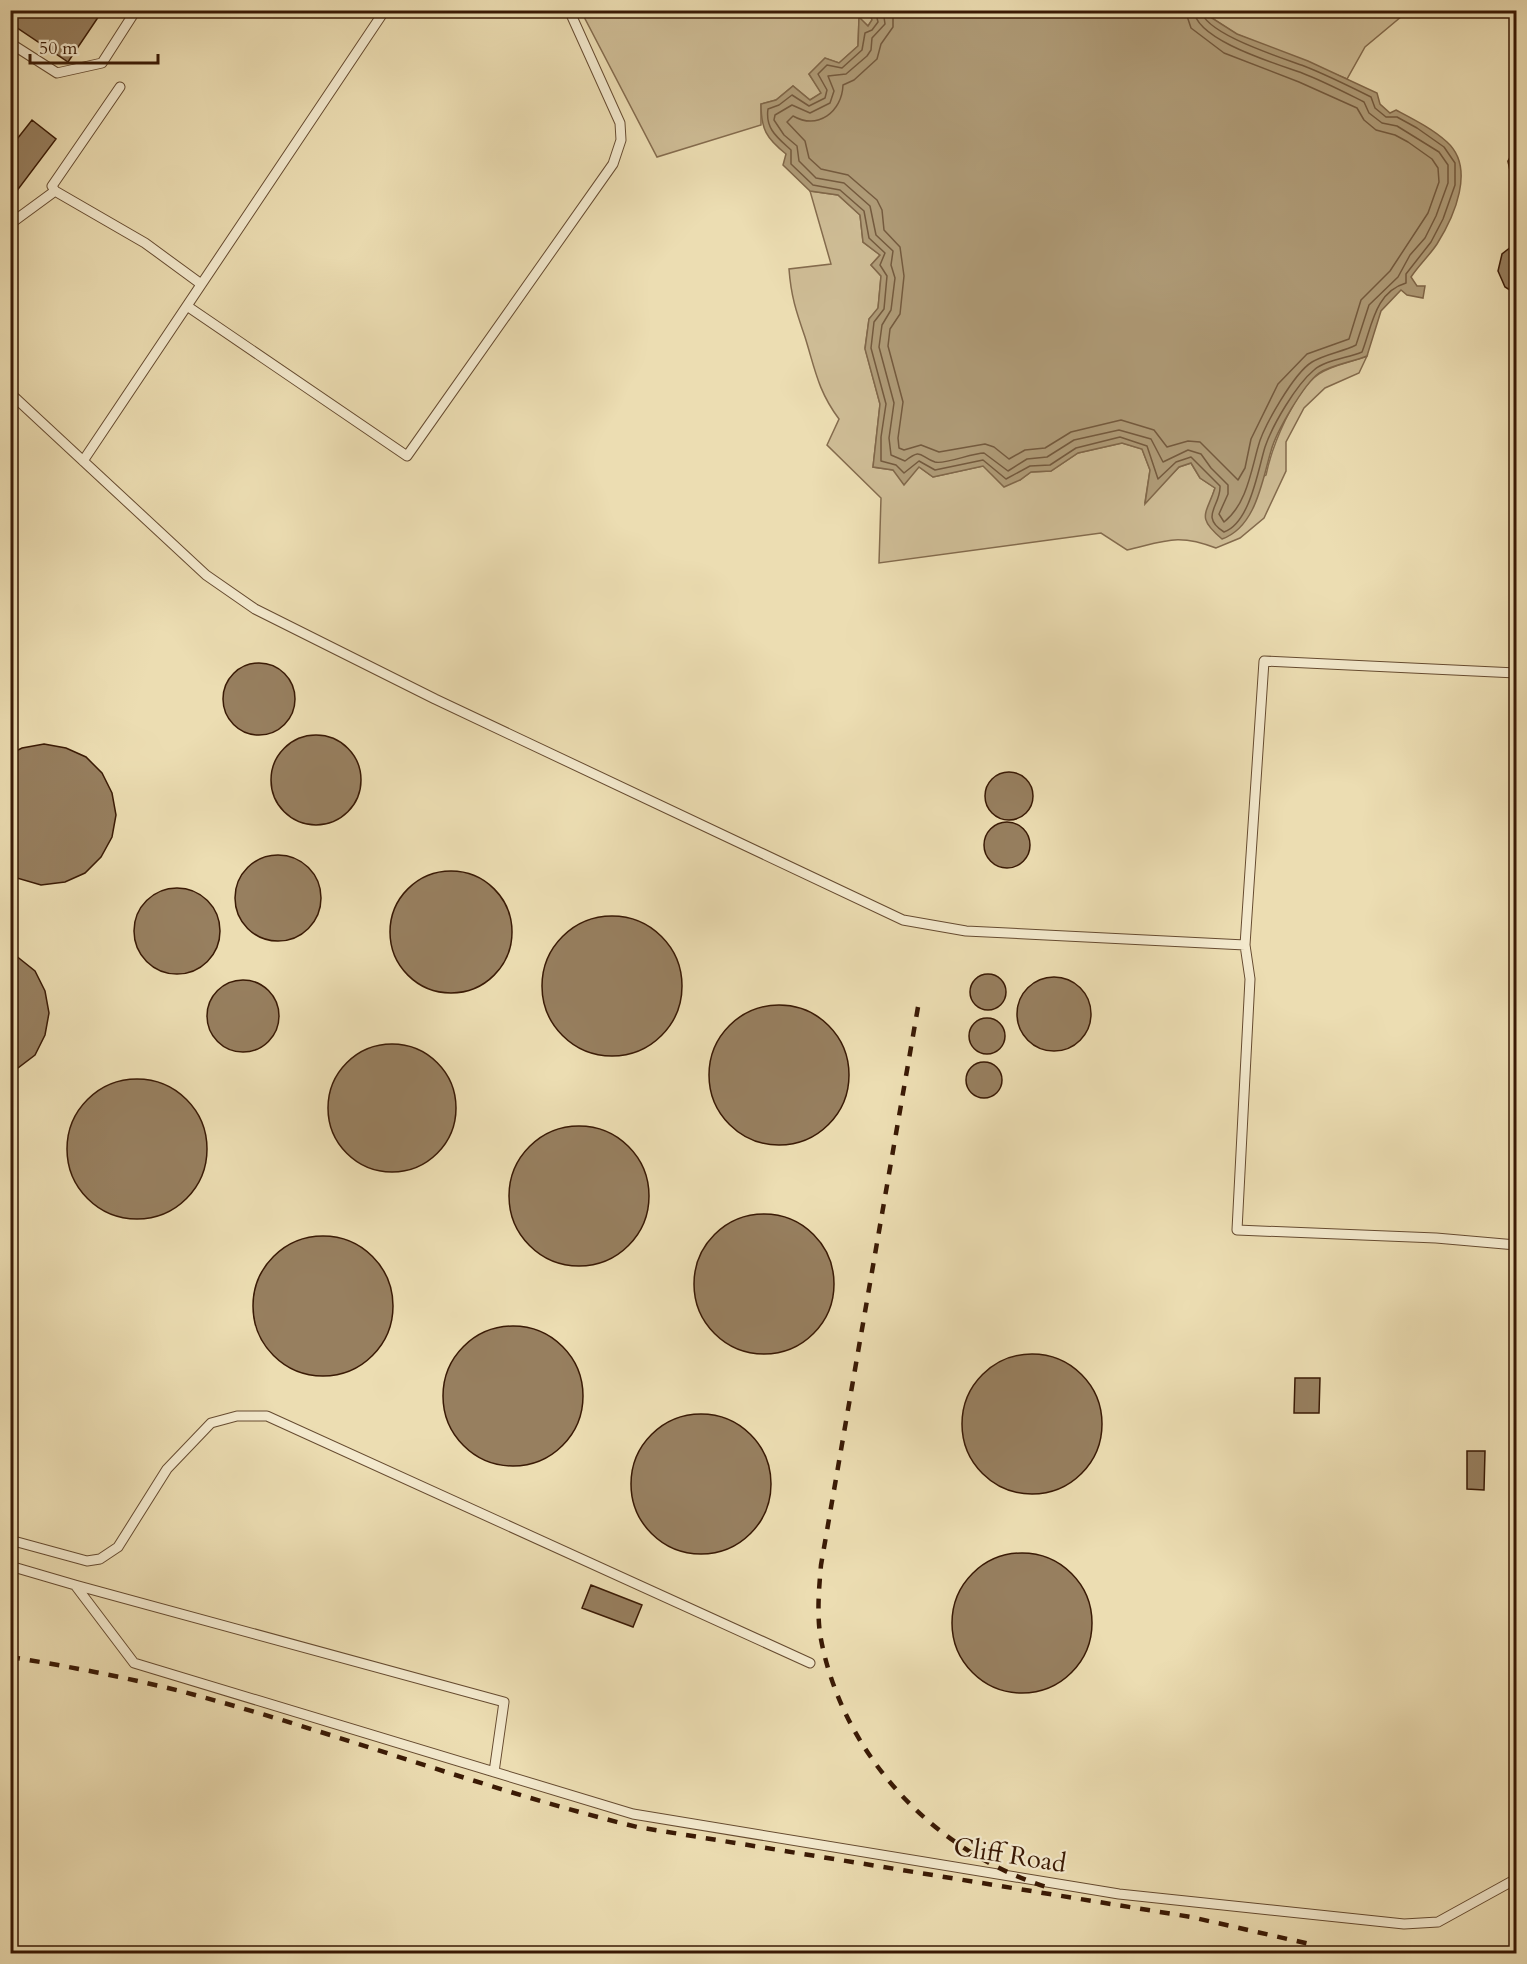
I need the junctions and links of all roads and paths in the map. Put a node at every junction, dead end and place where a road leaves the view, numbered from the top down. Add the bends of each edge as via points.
1 (136, 10) edge
2 (385, 10) edge
3 (569, 10) edge
4 (10, 43) edge
5 (120, 87) dead end
6 (55, 191) junction
7 (10, 224) edge
8 (201, 284) junction
9 (187, 306) junction
10 (10, 393) edge
11 (83, 461) junction
12 (1516, 673) edge
13 (1245, 945) junction
14 (1516, 1245) edge
15 (10, 1540) edge
16 (10, 1566) edge
17 (75, 1585) junction
18 (810, 1663) dead end
19 (494, 1772) junction
20 (1516, 1879) edge
21 (10, 1952) edge
22 (270, 1953) edge

1 - 4 lane via 102,63 57,73
2 - 8 lane
3 - 9 lane via 620,123 621,140 613,164 407,456
5 - 6 lane via 58,176 52,186
6 - 7 lane
6 - 8 lane via 145,243
8 - 9 lane
9 - 11 lane
10 - 11 lane
11 - 13 lane via 206,575 263,614 475,719 903,920 978,932
12 - 13 lane via 1264,661
13 - 14 lane via 1250,979 1237,1230
15 - 18 lane via 87,1561 100,1559 118,1547 167,1469 211,1423 237,1416 267,1416
16 - 17 lane
17 - 19 lane, Cliff Road via 134,1663
17 - 19 lane via 504,1702
19 - 20 lane, Cliff Road via 633,1814 897,1859 1119,1894 1392,1923 1438,1922
21 - 22 lane

